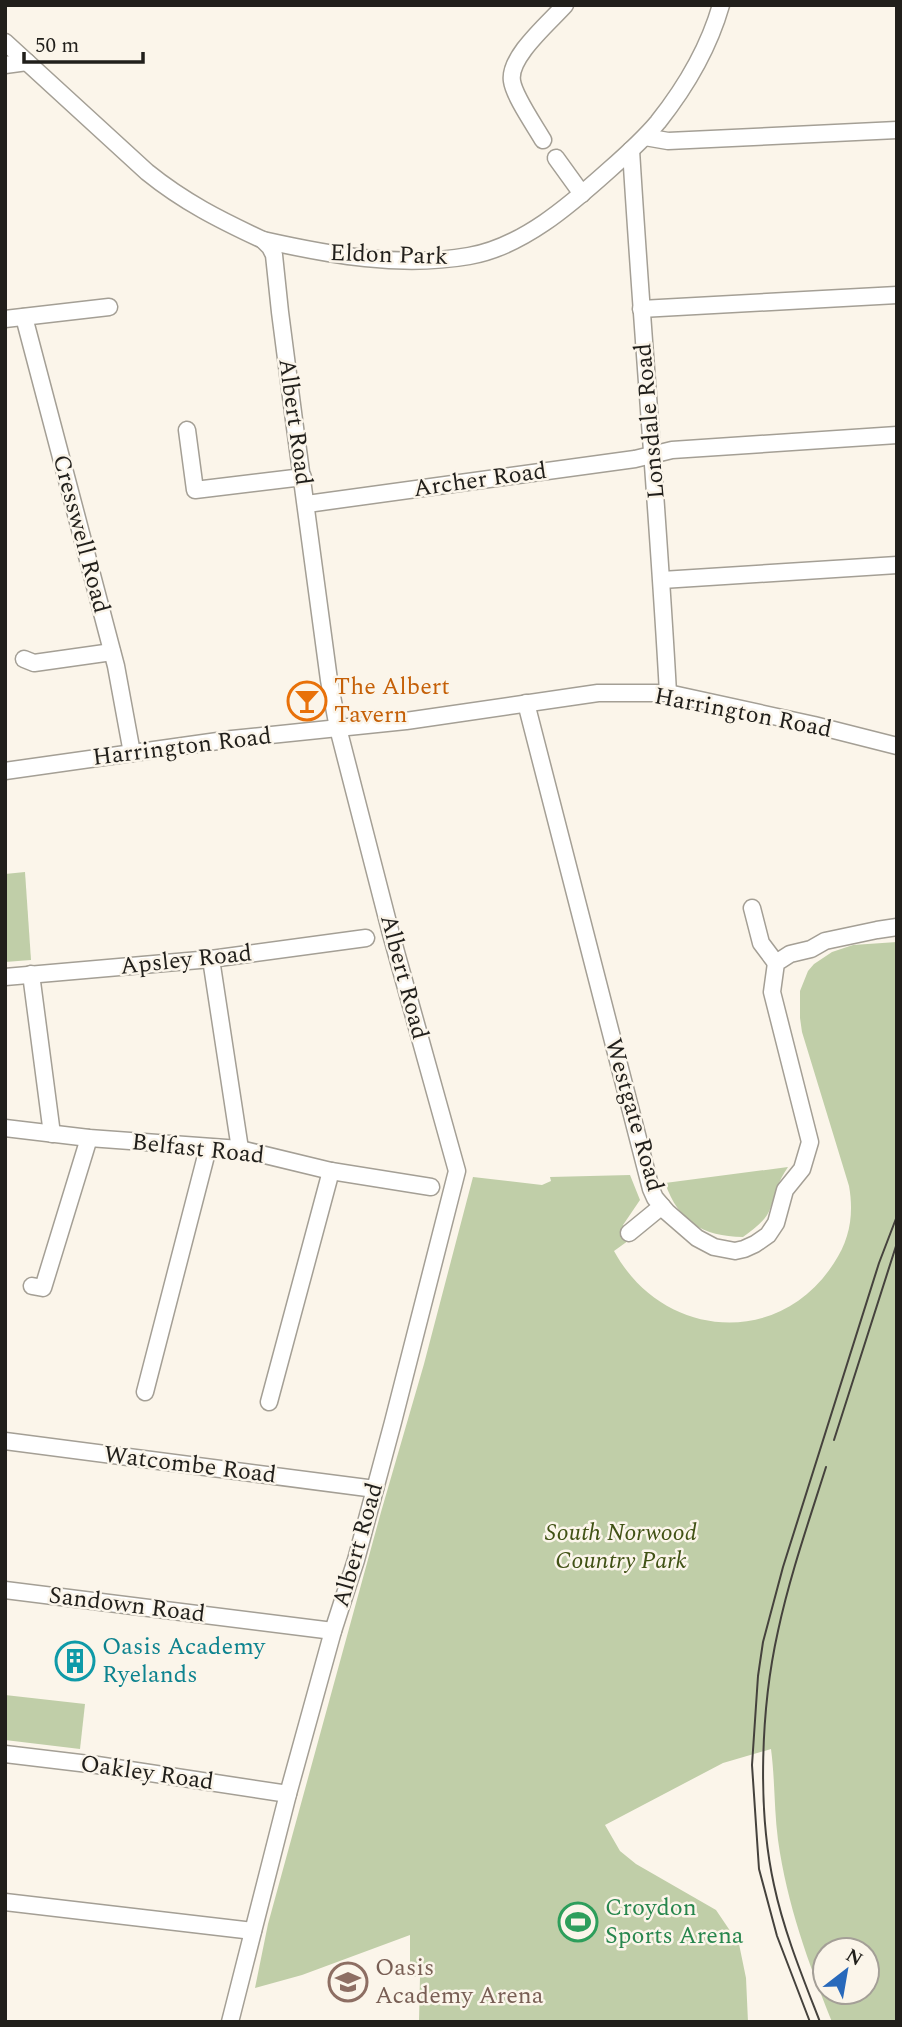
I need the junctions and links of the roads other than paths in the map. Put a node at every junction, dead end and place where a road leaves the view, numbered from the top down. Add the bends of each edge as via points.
1 (565, 5) edge
2 (721, 5) edge
3 (5, 42) edge
4 (27, 62) junction
5 (5, 65) edge
6 (897, 130) edge
7 (645, 136) junction
8 (543, 140) dead end
9 (631, 150) junction
10 (556, 158) dead end
11 (582, 194) junction
12 (263, 240) junction
13 (897, 295) edge
14 (109, 307) dead end
15 (641, 309) junction
16 (24, 317) junction
17 (5, 319) edge
18 (187, 430) dead end
19 (897, 435) edge
20 (653, 455) junction
21 (303, 477) junction
22 (307, 504) junction
23 (897, 565) edge
24 (662, 580) junction
25 (112, 652) junction
26 (24, 659) dead end
27 (668, 693) junction
28 (526, 703) junction
29 (338, 728) junction
30 (897, 746) edge
31 (132, 753) junction
32 (5, 771) edge
33 (752, 908) dead end
34 (897, 928) edge
35 (366, 938) dead end
36 (211, 959) junction
37 (776, 962) junction
38 (31, 974) junction
39 (5, 977) edge
40 (5, 1128) edge
41 (52, 1134) junction
42 (89, 1138) junction
43 (208, 1148) junction
44 (240, 1149) junction
45 (331, 1171) junction
46 (431, 1187) dead end
47 (662, 1206) junction
48 (629, 1233) dead end
49 (32, 1286) dead end
50 (145, 1392) dead end
51 (269, 1402) dead end
52 (5, 1441) edge
53 (375, 1489) junction
54 (5, 1590) edge
55 (332, 1631) junction
56 (5, 1754) edge
57 (288, 1794) junction
58 (5, 1902) edge
59 (253, 1931) junction
60 (230, 2022) edge

1 - 8 street via 517,60 511,76
2 - 7 street, Eldon Park via 694,68
3 - 4 street
4 - 5 street
4 - 12 street via 165,187
6 - 7 street via 668,141
7 - 9 street, Eldon Park
9 - 11 street, Eldon Park
9 - 15 street, Lonsdale Road
10 - 11 street
11 - 12 street, Eldon Park via 525,233 470,256 366,258
12 - 21 street, Albert Road via 274,255
13 - 15 street
14 - 16 street
15 - 20 street, Lonsdale Road
16 - 17 street
16 - 25 street, Cresswell Road
18 - 21 street via 195,490
19 - 20 street, Archer Road via 694,448
20 - 22 street, Archer Road
20 - 24 street, Lonsdale Road
21 - 22 street, Albert Road
22 - 29 street, Albert Road
23 - 24 street
24 - 27 street, Lonsdale Road
25 - 26 street via 34,663
25 - 31 street, Cresswell Road
27 - 28 street, Harrington Road via 598,693
27 - 30 street, Harrington Road
28 - 29 street, Harrington Road
28 - 47 street, Westgate Road via 636,1134 651,1189
29 - 31 street, Harrington Road
29 - 53 street, Albert Road via 457,1171
31 - 32 street, Harrington Road
33 - 37 street via 761,943
34 - 37 street via 825,941
35 - 36 street, Apsley Road
36 - 38 street, Apsley Road
36 - 44 street
37 - 47 street, Westgate Road via 772,992 810,1142 802,1169 785,1190 768,1235 744,1249 706,1243
38 - 39 street, Apsley Road
38 - 41 street
40 - 41 street, Belfast Road
41 - 42 street, Belfast Road
42 - 43 street, Belfast Road
42 - 49 street via 43,1288
43 - 44 street, Belfast Road
43 - 50 street
44 - 45 street, Belfast Road
45 - 46 street, Belfast Road
45 - 51 street
47 - 48 street
52 - 53 street, Watcombe Road
53 - 55 street, Albert Road
54 - 55 street, Sandown Road
55 - 57 street, Albert Road
56 - 57 street, Oakley Road
57 - 59 street, Albert Road
58 - 59 street
59 - 60 street, Albert Road

